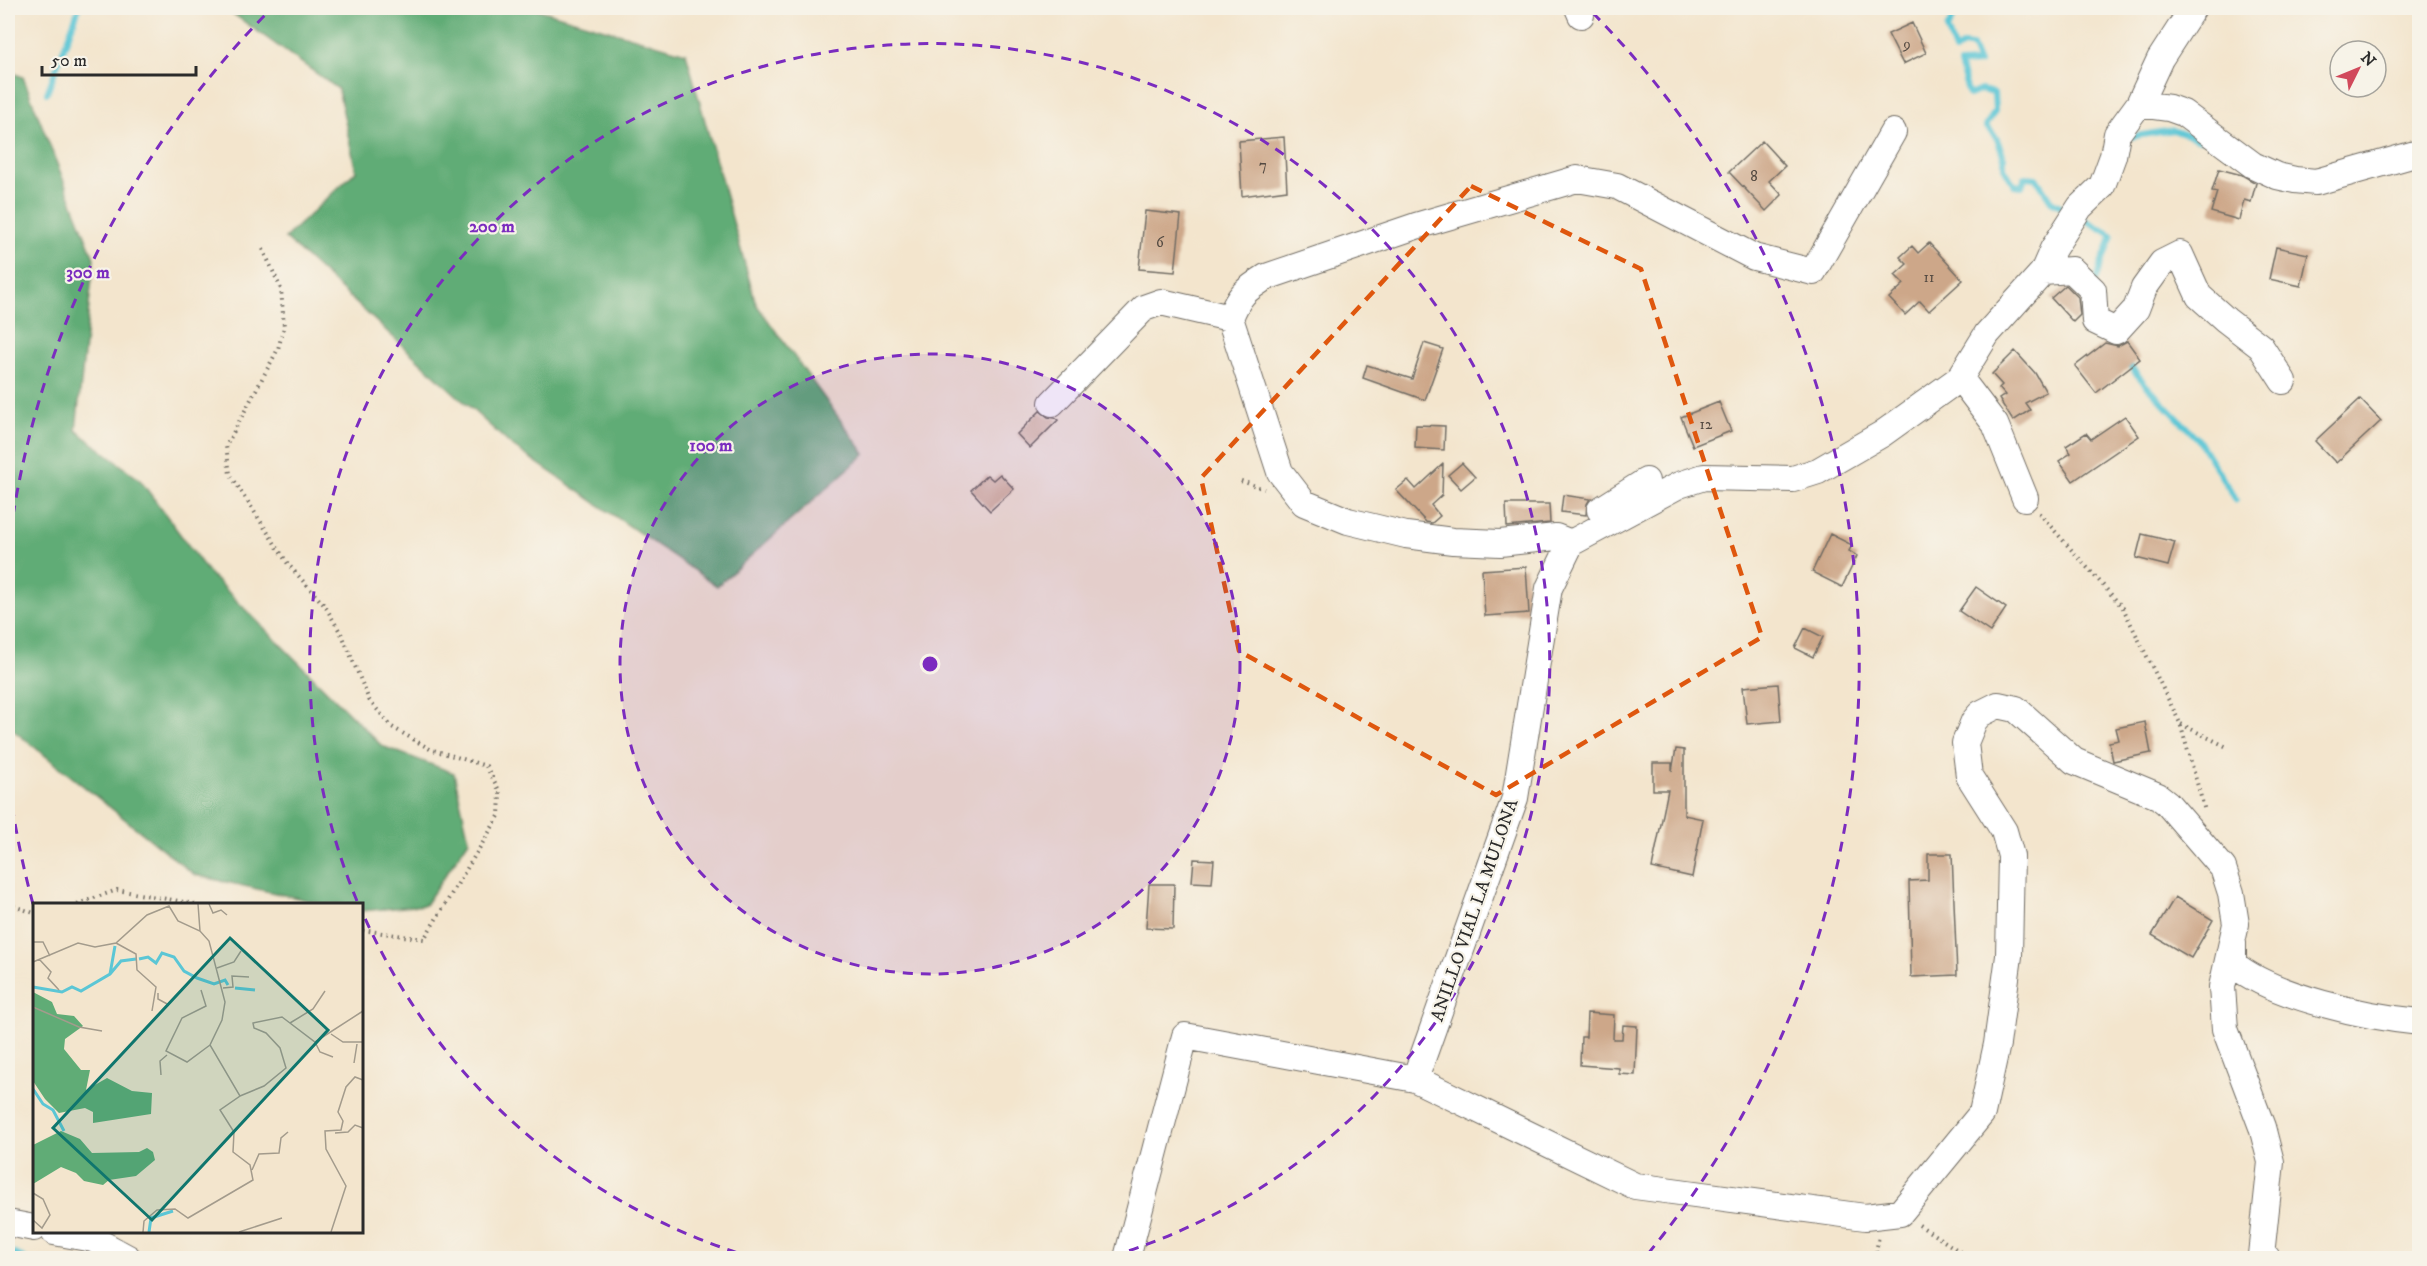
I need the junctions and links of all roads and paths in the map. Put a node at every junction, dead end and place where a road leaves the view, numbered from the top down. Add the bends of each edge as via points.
1 (2193, 8) edge
2 (2139, 104) junction
3 (1893, 132) dead end
4 (2415, 154) dead end
5 (263, 249) dead end
6 (2043, 272) junction
7 (1230, 318) junction
8 (1960, 378) junction
9 (2283, 381) dead end
10 (1052, 403) dead end
11 (1646, 481) dead end
12 (2025, 498) joint
13 (1563, 540) junction
14 (2180, 723) junction
15 (2229, 748) dead end
16 (2208, 821) dead end
17 (80, 903) edge
18 (189, 903) edge
19 (8, 904) edge
20 (33, 913) edge
21 (363, 930) edge
22 (2234, 942) junction
23 (2420, 1022) edge
24 (1415, 1079) junction
25 (1900, 1213) junction
26 (8, 1223) edge
27 (33, 1228) edge
28 (60, 1233) edge
29 (2263, 1257) edge
30 (128, 1258) edge
31 (1127, 1258) edge
32 (1970, 1258) edge

1 - 2 street via 2160,59
2 - 4 street via 2183,113 2253,165 2277,176 2316,182
2 - 6 street via 2115,145 2102,186 2080,207
3 - 7 street via 1814,272 1754,256 1617,186 1577,178 1416,226 1266,277 1245,289
5 - 21 path via 281,289 284,327 278,349 226,446 230,474 288,564 325,606 343,637 369,700 392,727 430,749 486,766 500,792 499,816 423,939
6 - 8 street via 1987,334
6 - 9 street via 2072,270 2093,290 2095,321 2116,331 2136,309 2144,288 2162,263 2180,254 2199,296 2261,347
7 - 10 street via 1161,302 1144,308
7 - 13 street via 1280,472 1304,502 1348,521 1406,535 1500,543
8 - 12 street via 1995,424
8 - 13 street via 1882,434 1818,471 1793,479 1704,477
11 - 13 street
12 - 14 path via 2123,608
13 - 24 street, ANILLO VIAL LA MULONA via 1549,588 1515,798
14 - 15 path
14 - 16 path
17 - 18 path via 117,890
19 - 20 path
22 - 23 street via 2233,964 2278,990 2380,1018
22 - 25 street via 2236,924 2223,868 2166,803 2158,796 2074,761 2016,710 1998,705 1980,714 1965,743 1969,776 2004,831 2011,856 2009,956 1997,1044 1982,1113
22 - 29 street via 2222,987 2225,1029 2271,1162
24 - 25 street via 1635,1186 1865,1217
24 - 31 street via 1185,1036
25 - 32 path
26 - 27 street
28 - 30 street via 93,1239

